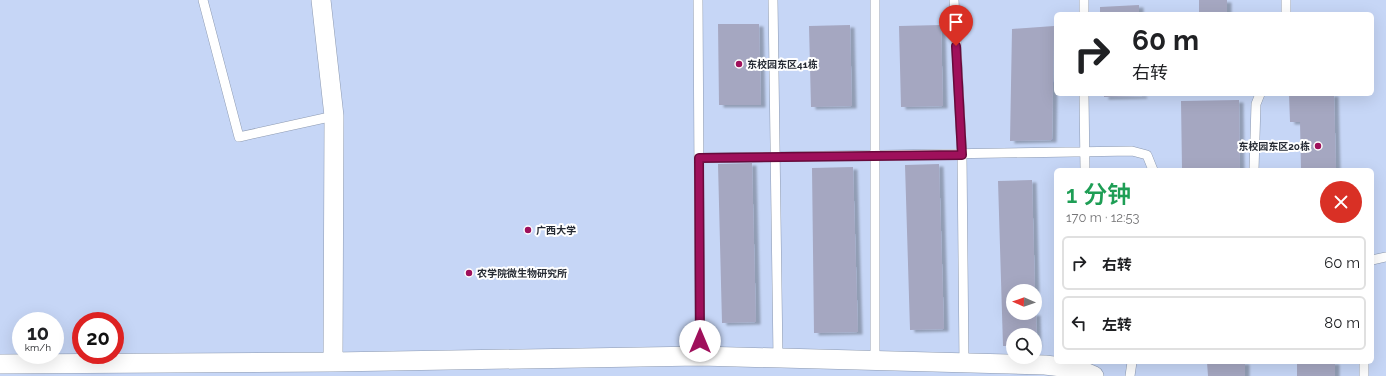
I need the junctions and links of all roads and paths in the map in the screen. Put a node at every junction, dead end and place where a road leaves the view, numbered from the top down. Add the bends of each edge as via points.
1 (203, 0) edge
2 (321, 0) edge
3 (698, 0) edge
4 (773, 0) edge
5 (875, 0) edge
6 (954, 0) edge
7 (1084, 0) edge
8 (1286, 0) edge
9 (1084, 12) edge
10 (1286, 12) edge
11 (1084, 96) edge
12 (1259, 96) edge
13 (334, 116) junction
14 (1085, 152) junction
15 (962, 155) junction
16 (875, 157) junction
17 (699, 158) junction
18 (775, 158) junction
19 (1085, 168) edge
20 (1152, 168) edge
21 (1254, 168) edge
22 (1386, 257) edge
23 (1374, 260) edge
24 (700, 356) junction
25 (778, 358) junction
26 (875, 361) junction
27 (333, 362) junction
28 (964, 363) junction
29 (0, 364) edge
30 (1132, 364) edge
31 (1364, 364) edge
32 (1089, 370) edge
33 (1130, 376) edge
34 (1364, 376) edge

1 - 13 lane via 239,137
2 - 13 street
3 - 17 lane
4 - 18 lane
5 - 16 lane
6 - 15 lane
7 - 9 lane
8 - 10 lane
11 - 14 lane
12 - 21 lane via 1256,104
13 - 27 street
14 - 15 lane
14 - 19 lane
14 - 20 lane via 1132,151 1147,155
15 - 16 lane
15 - 28 lane
16 - 18 lane
16 - 26 lane
17 - 18 lane
17 - 24 lane
18 - 25 lane
22 - 23 lane
24 - 25 street
24 - 27 street
25 - 26 street
26 - 28 street
27 - 29 street
28 - 32 street
30 - 33 lane
31 - 34 lane

